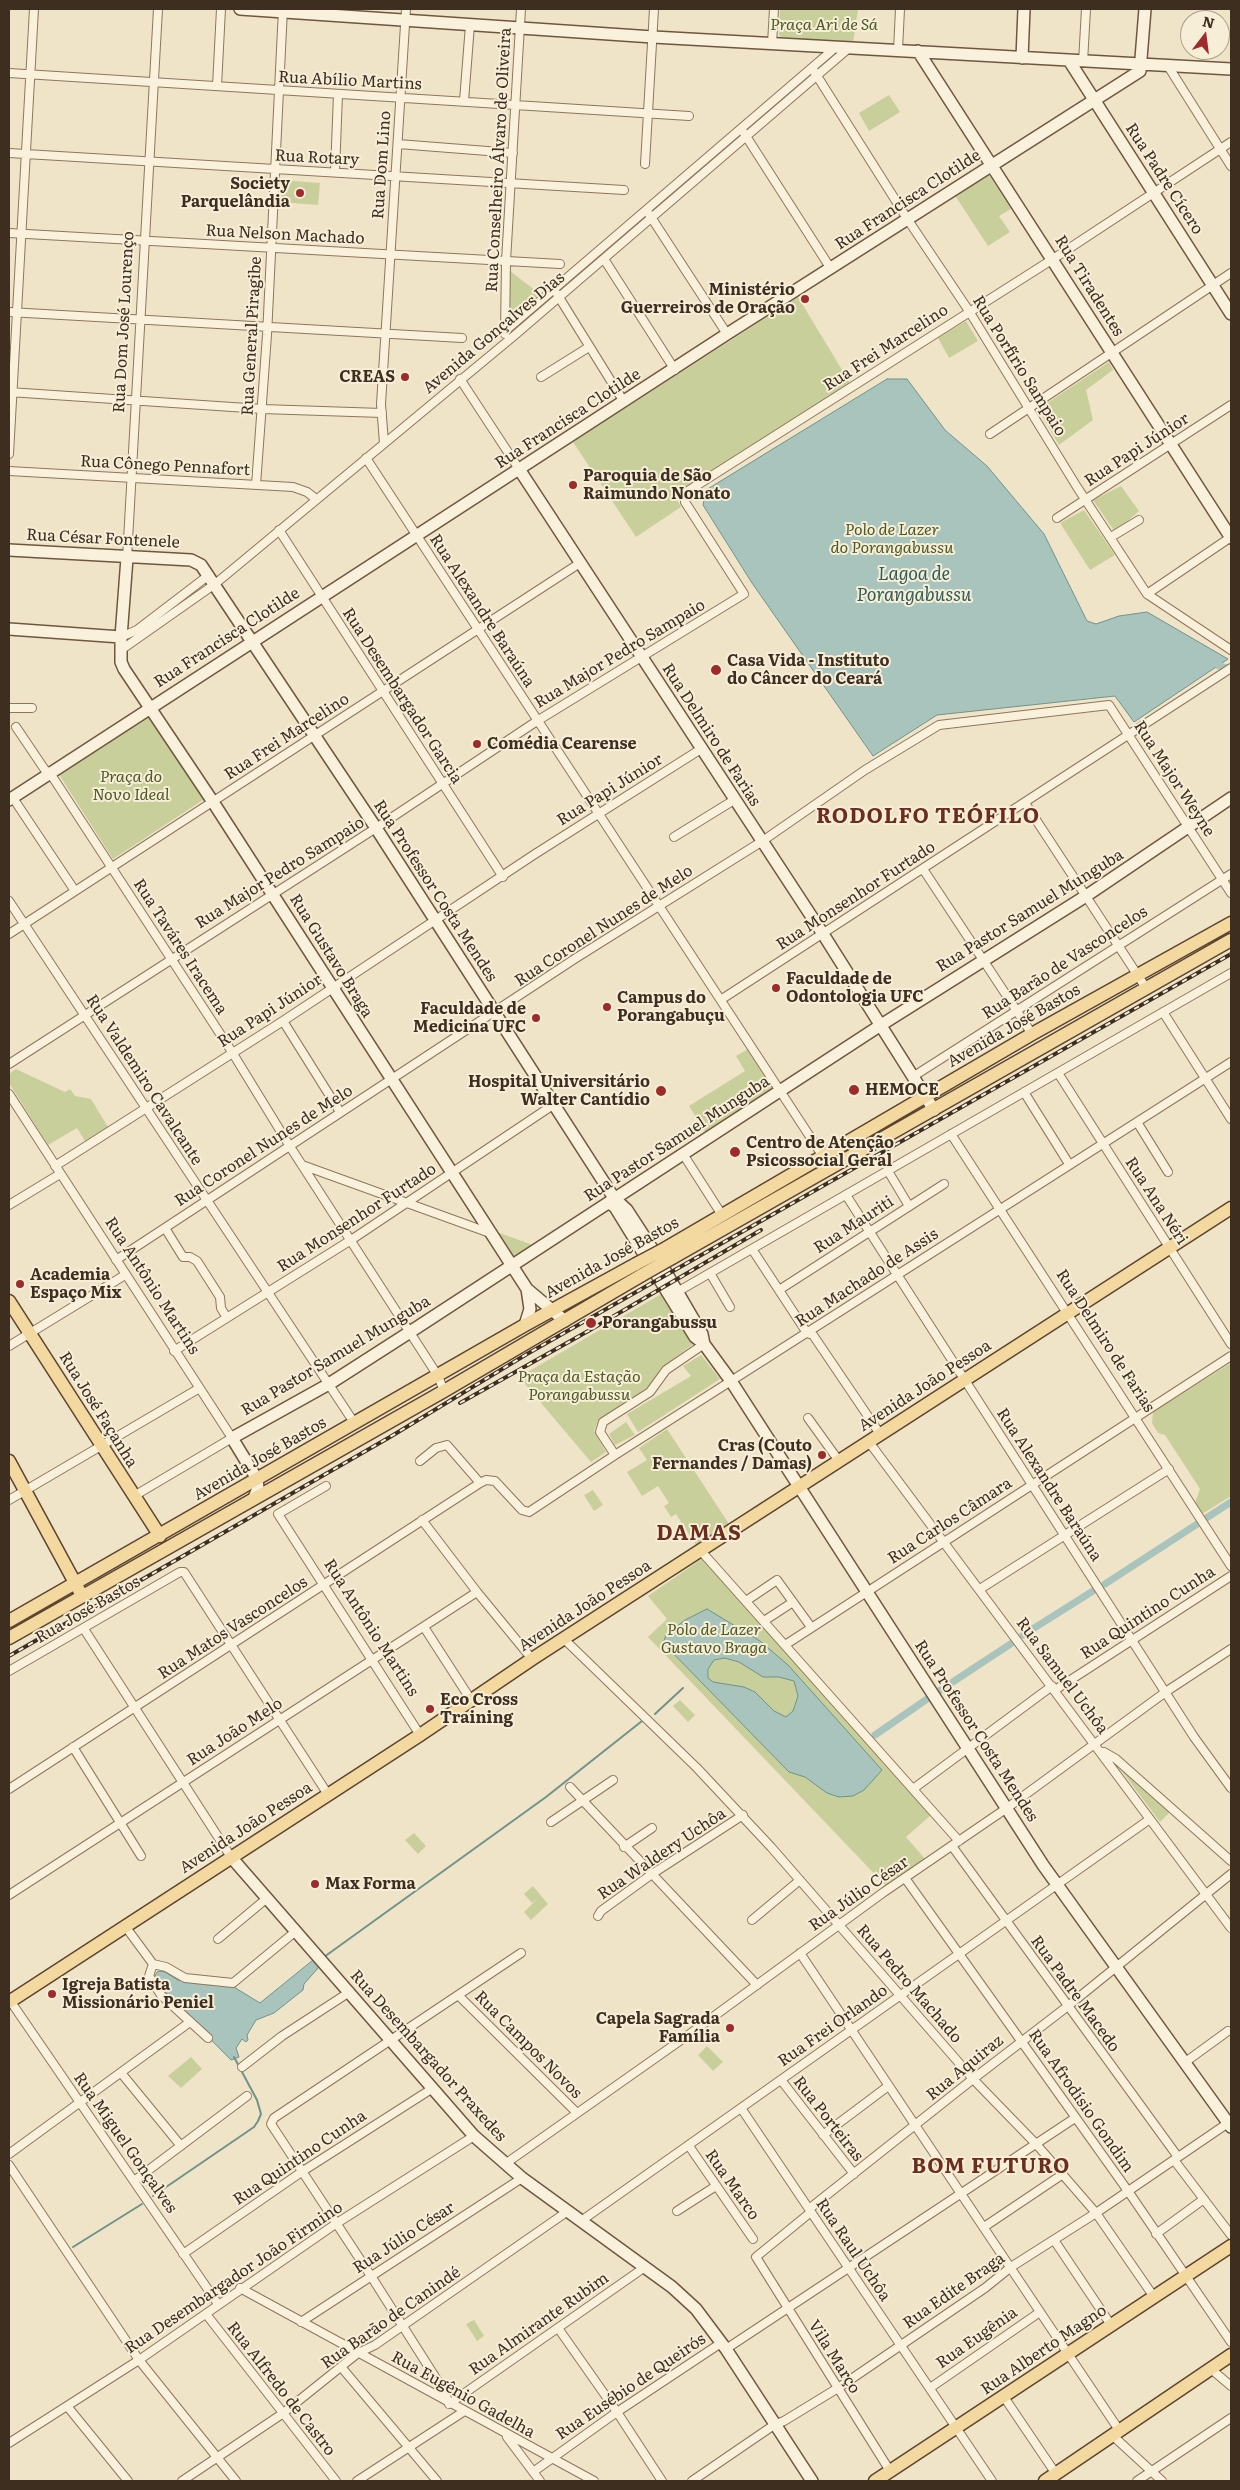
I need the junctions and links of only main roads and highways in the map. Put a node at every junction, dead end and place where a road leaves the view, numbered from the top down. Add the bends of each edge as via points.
1 (1231, 924) edge
2 (1231, 940) edge
3 (1231, 1208) edge
4 (669, 1253) junction
5 (639, 1270) junction
6 (9, 1301) edge
7 (9, 1461) edge
8 (160, 1536) junction
9 (76, 1584) junction
10 (82, 1596) junction
11 (9, 1621) edge
12 (9, 1638) edge
13 (9, 2000) edge
14 (1231, 2246) edge
15 (1231, 2355) edge
16 (875, 2481) edge
17 (1044, 2481) edge

1 - 4 main road, Avenida José Bastos via 1137,974 822,1155 722,1215
2 - 4 main road, Avenida José Bastos via 934,1110
3 - 13 main road, Avenida João Pessoa
4 - 5 main road, Avenida José Bastos, bridge
5 - 8 main road, Avenida José Bastos via 552,1310
5 - 10 main road, Avenida José Bastos via 565,1321
6 - 8 main road, Rua José Façanha
7 - 9 main road
8 - 9 main road, Avenida José Bastos
9 - 10 main road
9 - 11 main road, Avenida José Bastos
10 - 12 main road, Avenida José Bastos
14 - 16 main road, Rua Alberto Magno
15 - 17 main road

